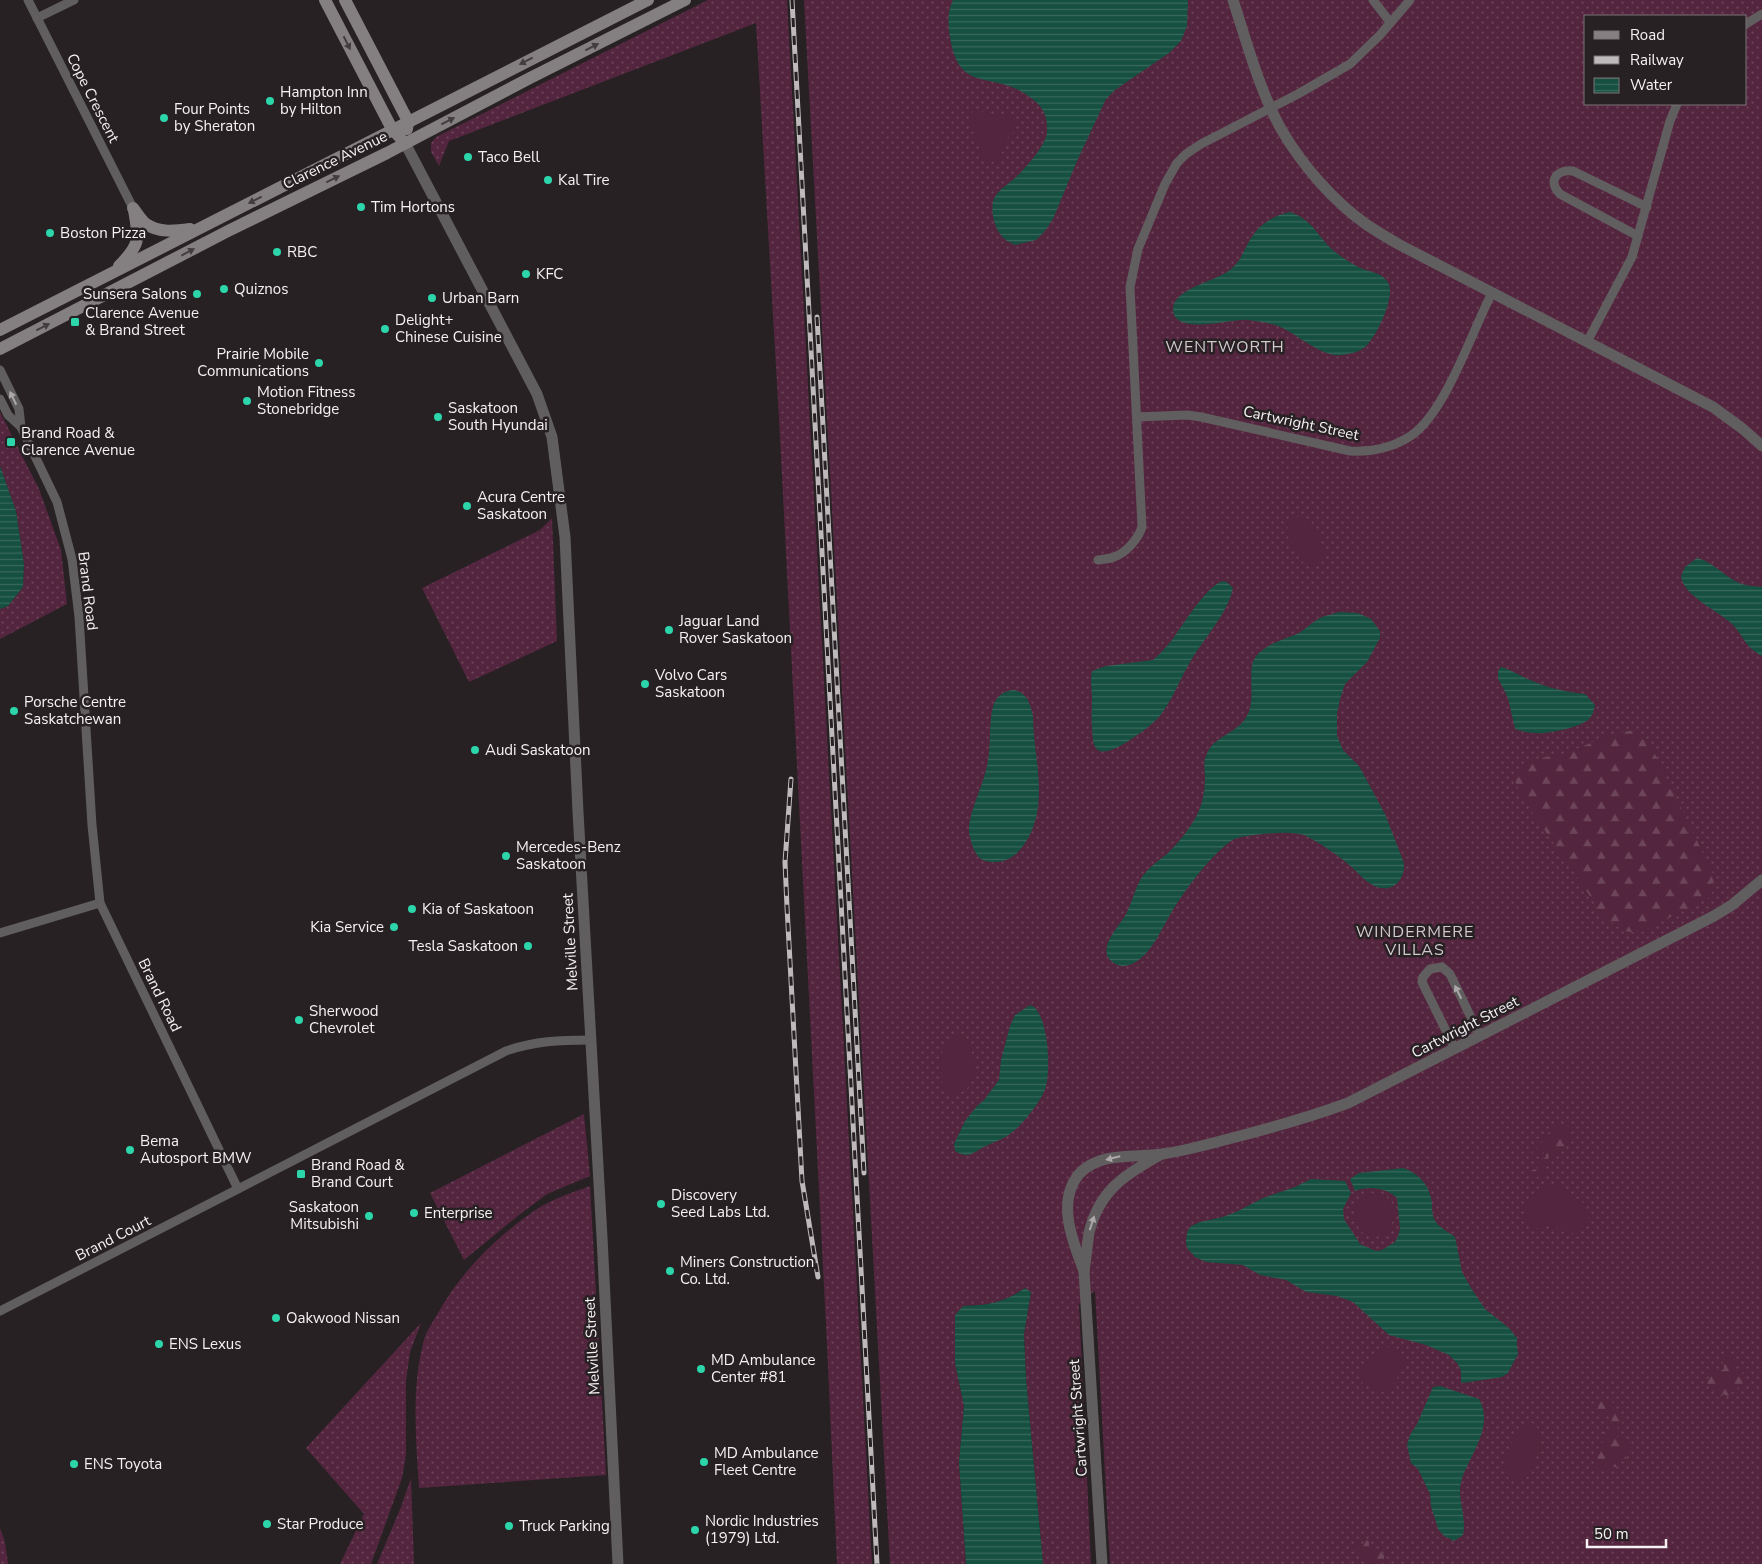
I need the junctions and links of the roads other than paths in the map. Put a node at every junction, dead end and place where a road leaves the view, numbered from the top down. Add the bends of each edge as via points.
1 (28, 0) edge
2 (74, 0) edge
3 (325, 0) edge
4 (345, 0) edge
5 (648, 0) edge
6 (685, 0) edge
7 (1233, 0) edge
8 (1373, 0) edge
9 (1410, 0) edge
10 (1762, 14) edge
11 (37, 18) junction
12 (1390, 22) junction
13 (1747, 23) edge
14 (1677, 105) edge
15 (1270, 107) junction
16 (408, 121) junction
17 (392, 130) junction
18 (405, 144) junction
19 (1648, 207) junction
20 (133, 208) junction
21 (200, 228) junction
22 (1638, 236) junction
23 (113, 272) junction
24 (1492, 293) junction
25 (0, 330) edge
26 (1587, 342) junction
27 (0, 349) edge
28 (0, 370) edge
29 (0, 399) edge
30 (1137, 417) junction
31 (21, 427) junction
32 (1762, 446) edge
33 (1098, 560) dead end
34 (1762, 880) edge
35 (100, 903) junction
36 (0, 933) edge
37 (1480, 1036) junction
38 (590, 1040) junction
39 (1455, 1049) junction
40 (1161, 1154) junction
41 (238, 1189) junction
42 (1084, 1271) junction
43 (0, 1311) edge
44 (618, 1564) edge
45 (1102, 1564) edge

1 - 11 street, Cope Crescent
2 - 11 street
3 -> 17 main road
4 - 16 main road
5 -> 16 main road, Clarence Avenue
18 -> 6 main road, Clarence Avenue
7 - 15 street
8 - 12 street
9 - 12 street
10 - 13 street
11 - 20 street, Cope Crescent
12 - 15 street via 1350,64
14 - 19 street
15 - 24 street via 1293,147 1318,180 1366,225
15 - 30 street via 1186,154 1165,184 1138,249 1130,287
16 - 17 main road, Clarence Avenue
16 - 18 main road
17 - 18 main road
17 -> 21 main road, Clarence Avenue
27 -> 18 main road, Clarence Avenue
18 - 38 street, Melville Street via 537,394 552,437 565,537
19 - 22 street
19 - 22 street via 1573,171 1566,170 1555,177 1555,190 1560,194
20 - 21 main road via 146,224 156,228 170,232
20 - 23 main road via 138,236 136,245
21 - 23 main road, Clarence Avenue
22 - 26 street via 1632,257
23 - 25 main road, Clarence Avenue
24 - 26 street
24 - 30 street, Cartwright Street via 1456,371 1429,418 1412,435 1393,445 1372,451 1350,451 1201,417
26 - 32 street via 1713,407
31 -> 28 street, Brand Road via 19,409
29 - 31 street, Brand Road via 8,415
30 - 33 street via 1142,527 1123,552
31 - 35 street, Brand Road via 57,502 72,559
34 - 37 street, Cartwright Street via 1714,916
35 - 36 street
35 - 41 street, Brand Road
37 - 39 street, Cartwright Street
37 -> 39 street via 1450,974 1442,968 1430,969 1422,982
38 - 41 street via 538,1042 506,1051
38 - 44 street, Melville Street
39 - 40 street, Cartwright Street via 1348,1103 1309,1118 1205,1146
42 -> 40 street, Cartwright Street via 1089,1234 1109,1190
40 -> 42 street, Cartwright Street via 1113,1157 1079,1174 1070,1189 1067,1205 1070,1227
41 - 43 street, Brand Court
42 - 45 street, Cartwright Street

